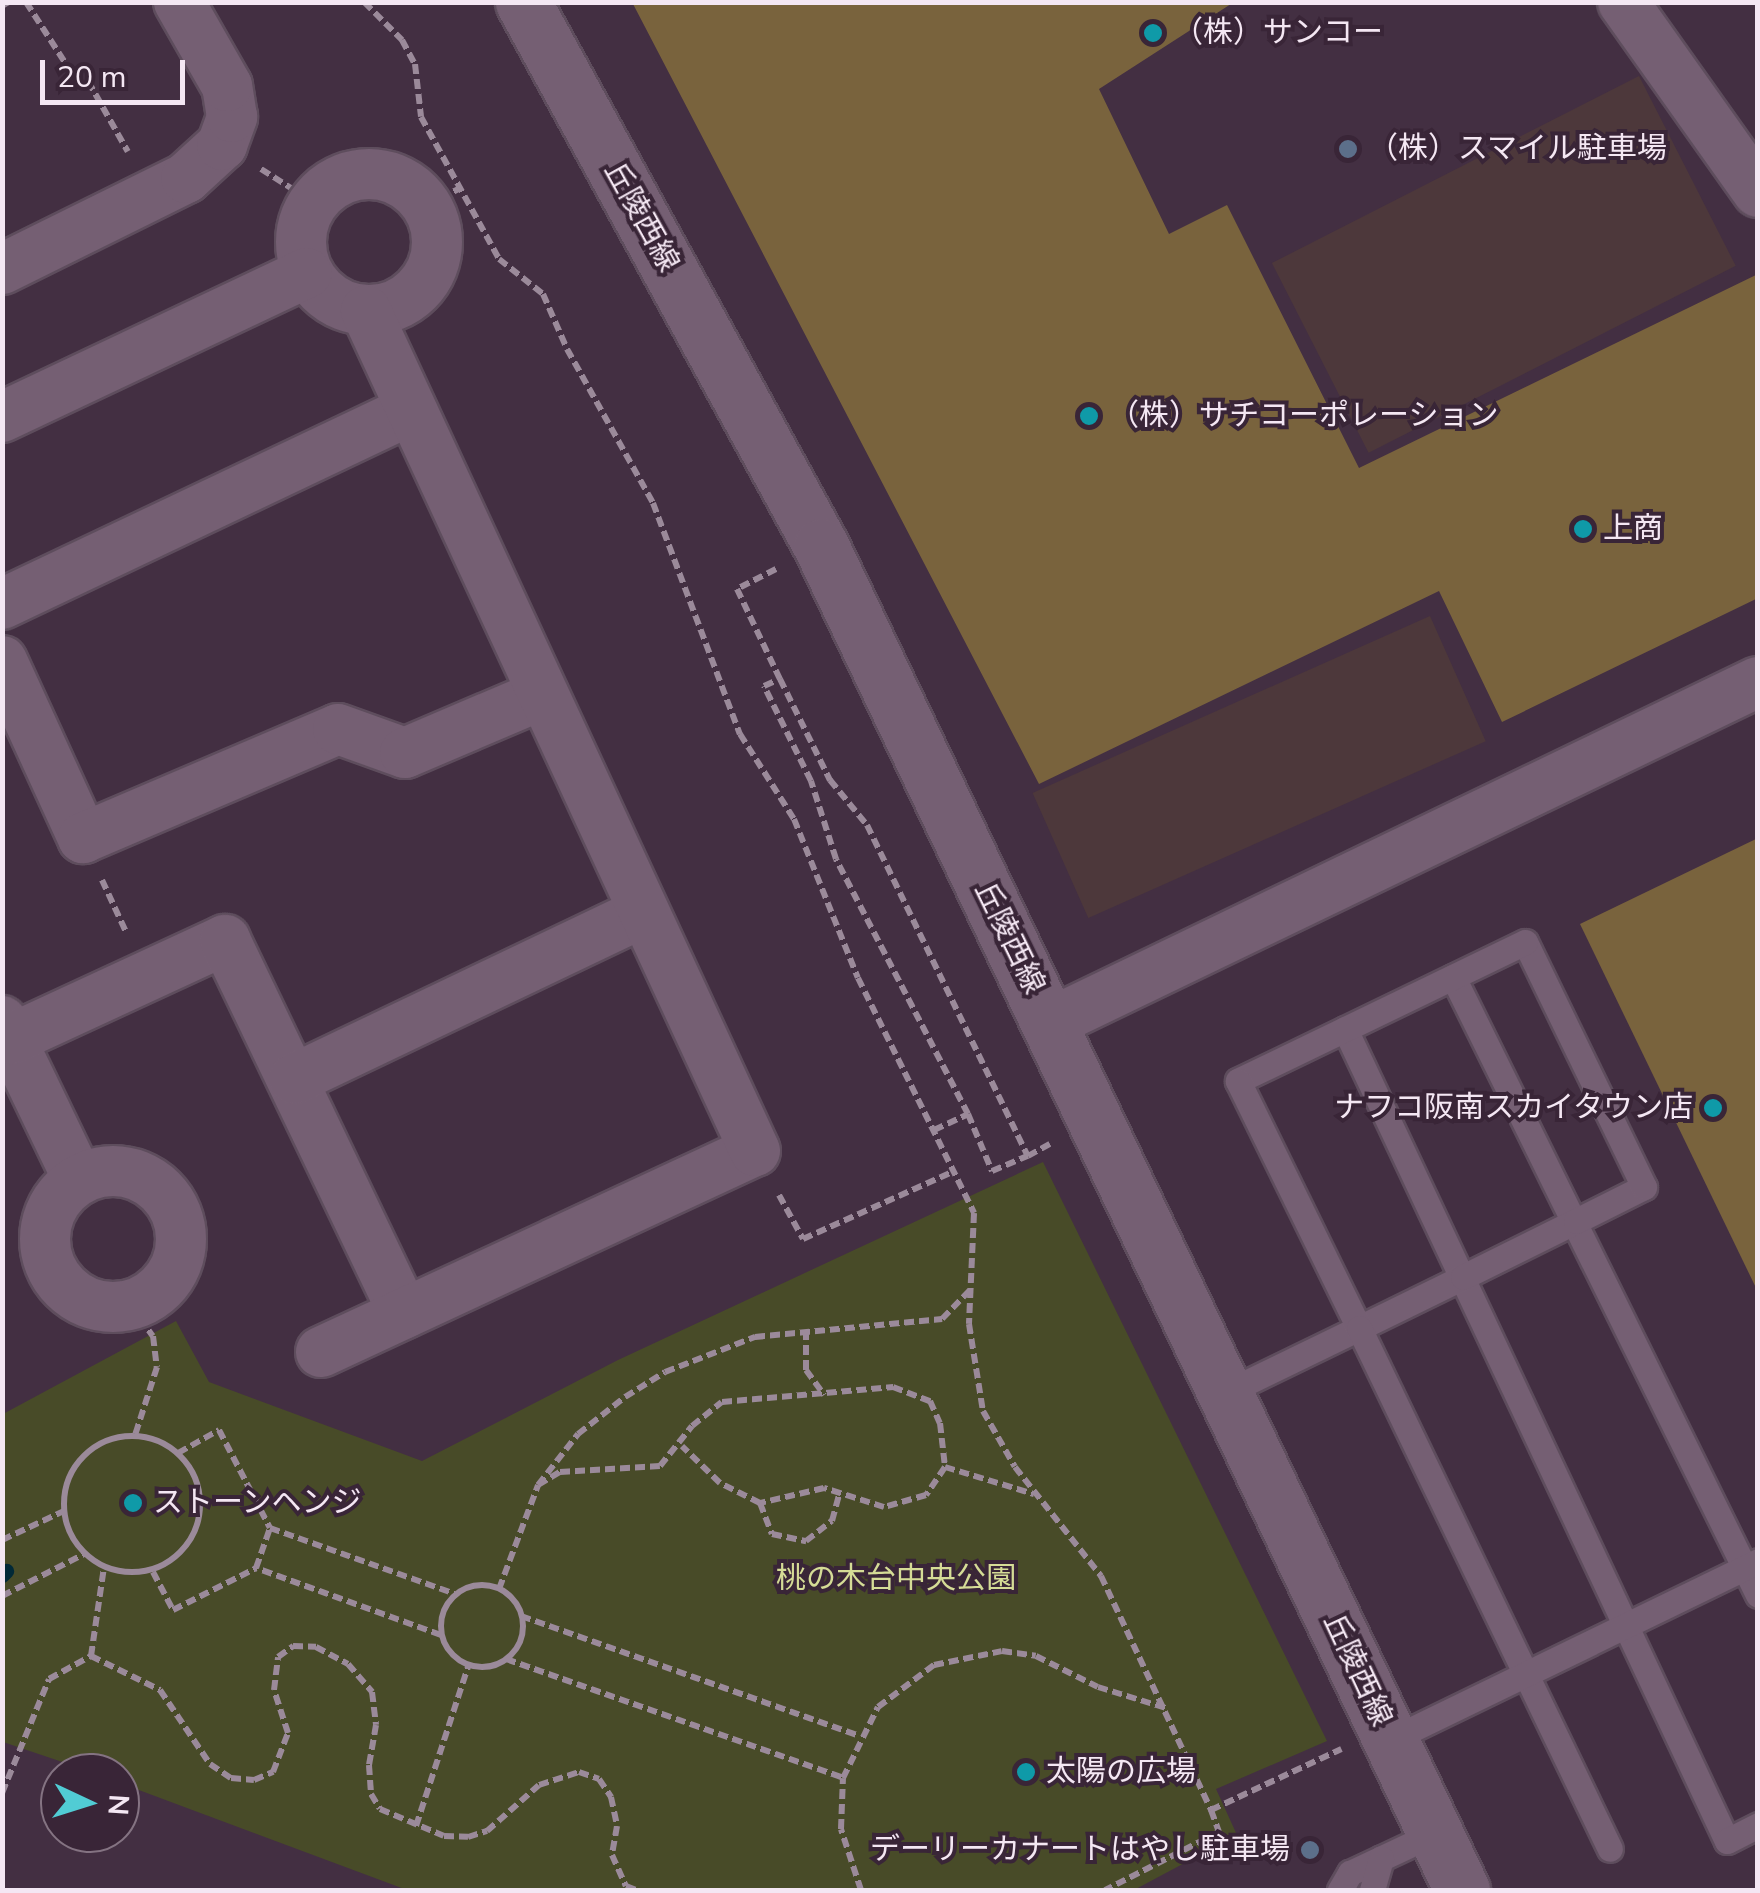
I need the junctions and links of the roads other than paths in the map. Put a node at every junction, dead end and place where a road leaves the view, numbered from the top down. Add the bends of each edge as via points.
1 (179, 2) edge
2 (523, 2) edge
3 (1623, 2) edge
4 (1758, 192) edge
5 (2, 269) edge
6 (307, 272) junction
7 (366, 311) junction
8 (411, 410) junction
9 (2, 417) edge
10 (2, 604) edge
11 (2, 662) edge
12 (1758, 682) edge
13 (543, 694) junction
14 (642, 913) junction
15 (1454, 977) junction
16 (1050, 1023) junction
17 (1345, 1029) junction
18 (7, 1030) edge
19 (294, 1079) junction
20 (78, 1178) junction
21 (1576, 1221) junction
22 (24, 1252) edge
23 (1463, 1277) junction
24 (404, 1313) junction
25 (1359, 1328) junction
26 (320, 1352) dead end
27 (1225, 1394) junction
28 (1751, 1564) edge
29 (1758, 1596) edge
30 (1627, 1625) junction
31 (1526, 1674) junction
32 (1387, 1734) junction
33 (1758, 1825) edge
34 (1434, 1833) junction
35 (1610, 1849) dead end
36 (1382, 1858) junction
37 (1340, 1890) edge
38 (1372, 1890) edge
39 (1462, 1890) edge

1 - 5 street via 227,86 232,117 222,144 186,178
2 - 16 street, 丘陵西線 via 821,546
3 - 4 street
6 - 7 street via 322,293
6 - 7 street via 302,224 312,202 331,185 370,174 443,196 428,278 390,308
6 - 9 street
7 - 8 street
8 - 10 street
8 - 13 street
11 - 13 street via 82,838 338,729 405,753
12 - 16 street
13 - 14 street
14 - 19 street
14 - 24 street via 755,1151
15 - 17 lane
15 - 21 lane
15 - 21 lane via 1525,942 1644,1188
16 - 27 street, 丘陵西線
17 - 23 lane
17 - 25 lane via 1238,1081
18 - 19 street via 225,940
18 - 20 street
19 - 24 street
20 - 22 street
20 - 22 street via 132,1172 158,1187 179,1217 179,1258 169,1280 131,1306 84,1302
21 - 23 lane
21 - 28 lane
23 - 25 lane
23 - 30 lane
24 - 26 street
25 - 27 lane
25 - 31 lane
27 - 32 street, 丘陵西線
28 - 29 lane
28 - 30 lane
30 - 31 lane
30 - 33 lane via 1727,1840
31 - 32 lane
31 - 35 lane
32 - 34 street, 丘陵西線
34 - 36 lane
34 - 39 street, 丘陵西線
36 - 37 lane via 1350,1873
36 - 38 lane

